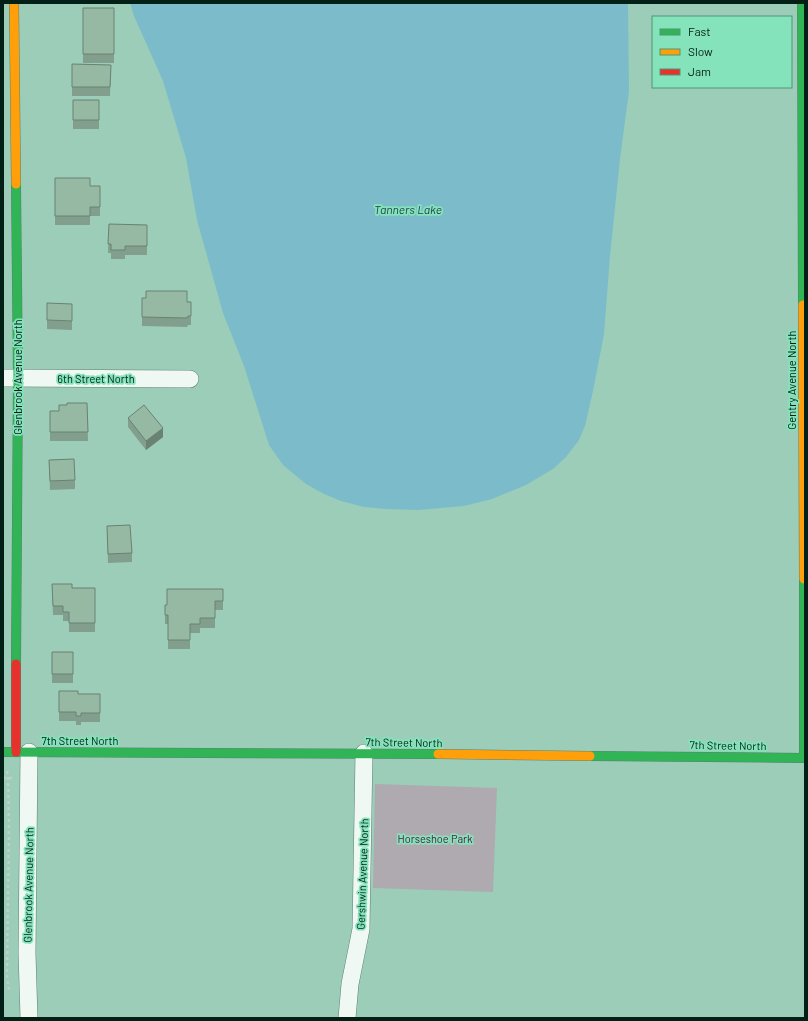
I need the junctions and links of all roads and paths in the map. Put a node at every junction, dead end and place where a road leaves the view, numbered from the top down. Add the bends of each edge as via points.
1 (14, 3) edge
2 (802, 3) edge
3 (11, 378) edge
4 (190, 379) dead end
5 (3, 752) edge
6 (22, 752) junction
7 (364, 753) junction
8 (805, 758) edge
9 (10, 991) dead end
10 (29, 1018) edge
11 (347, 1018) edge

1 - 3 street, Glenbrook Avenue North
2 - 8 street, Gentry Avenue North
3 - 4 street, 6th Street North
3 - 6 street, Glenbrook Avenue North
5 - 6 street, 7th Street North
5 - 9 path via 8,778 7,976
6 - 7 street, 7th Street North
6 - 10 street, Glenbrook Avenue North
7 - 8 street, 7th Street North
7 - 11 street, Gershwin Avenue North via 361,929 350,984

